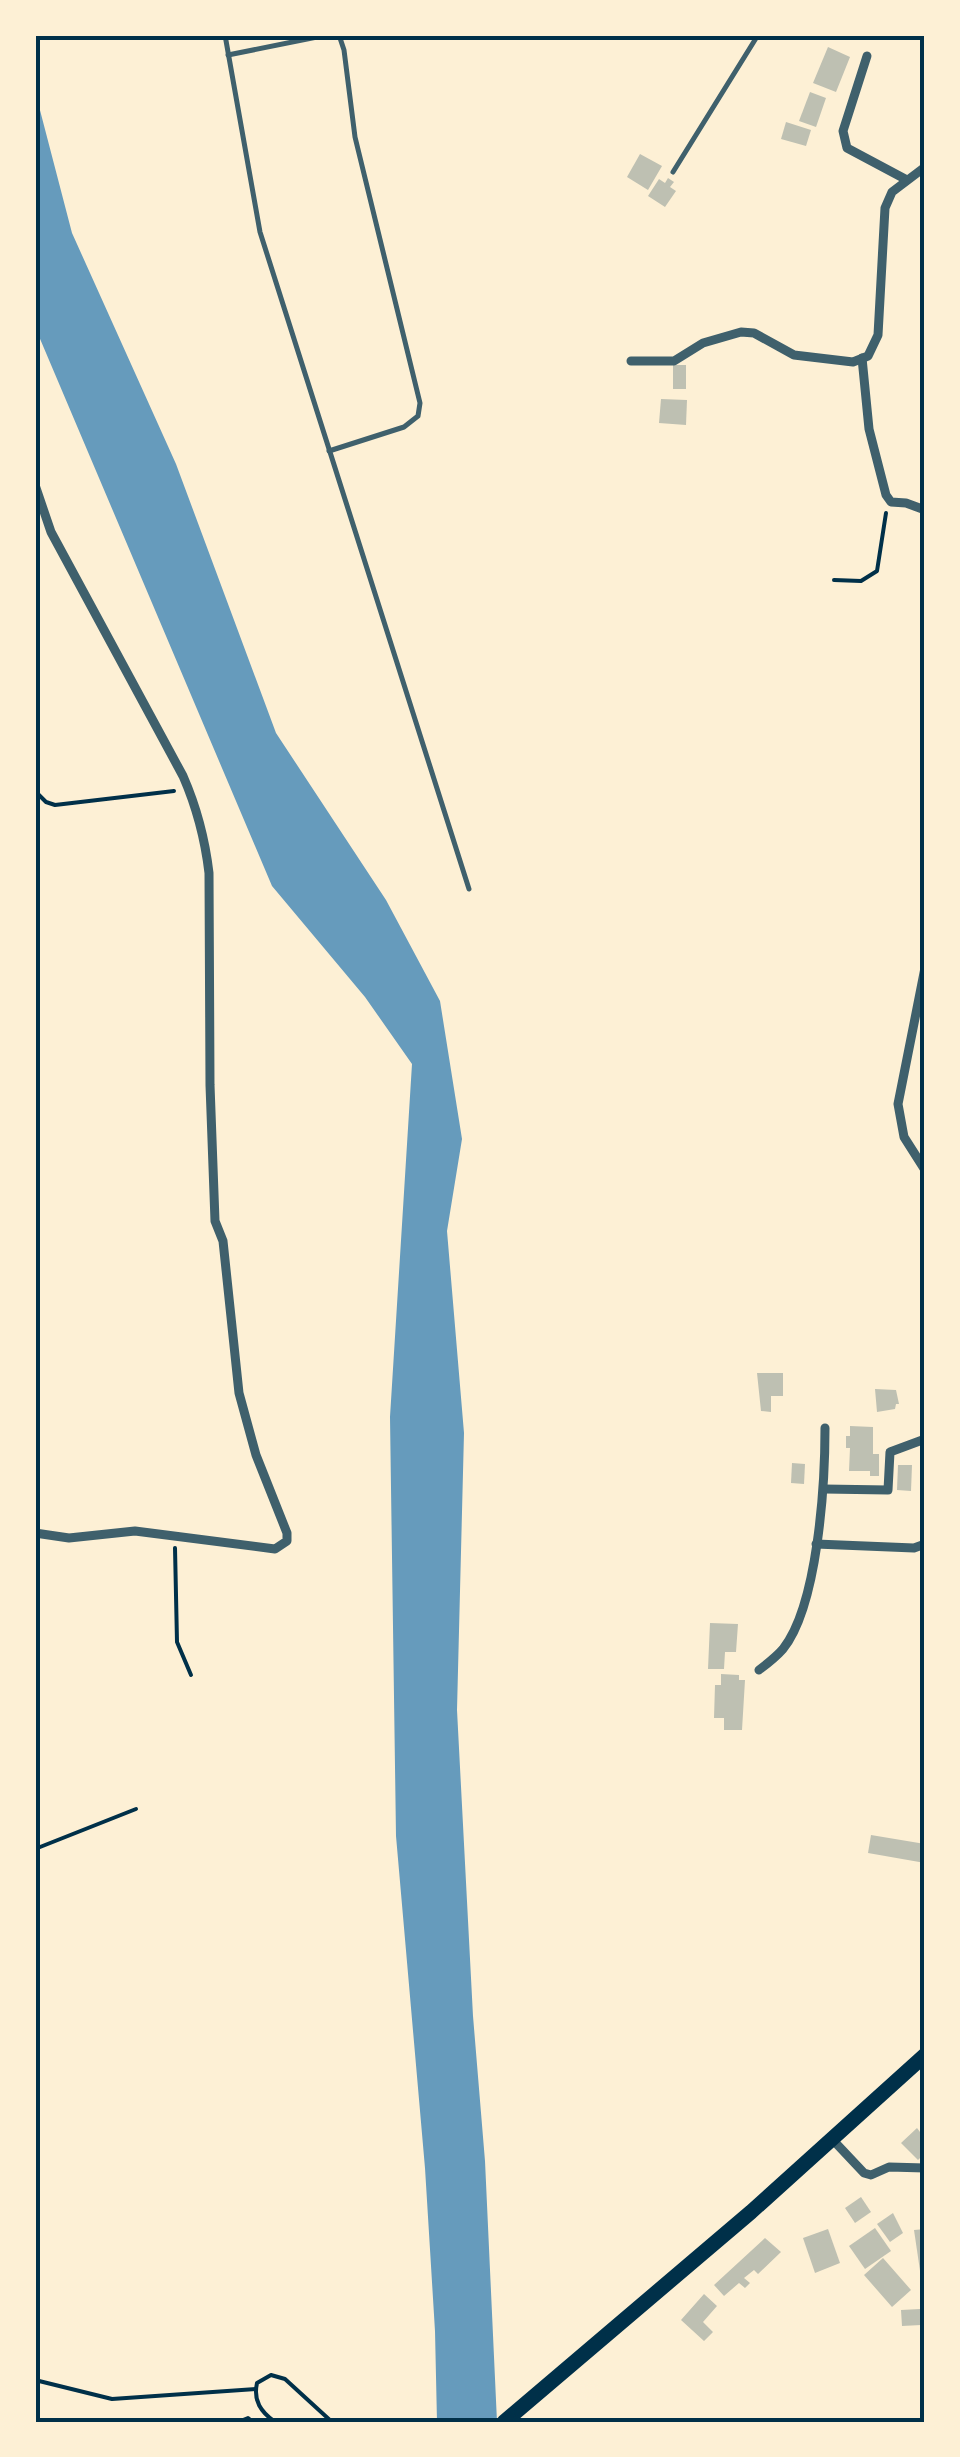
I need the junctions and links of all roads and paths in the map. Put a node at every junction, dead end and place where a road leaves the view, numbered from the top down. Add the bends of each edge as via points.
1 (225, 35) edge
2 (327, 35) edge
3 (338, 35) edge
4 (758, 35) edge
5 (228, 55) junction
6 (867, 56) dead end
7 (925, 167) edge
8 (673, 172) dead end
9 (907, 180) junction
10 (862, 358) junction
11 (631, 360) dead end
12 (329, 451) junction
13 (35, 485) edge
14 (888, 499) junction
15 (925, 510) edge
16 (834, 580) dead end
17 (189, 790) junction
18 (35, 791) edge
19 (469, 889) dead end
20 (925, 968) edge
21 (925, 1170) edge
22 (825, 1428) dead end
23 (925, 1439) edge
24 (824, 1489) junction
25 (35, 1533) edge
26 (175, 1536) junction
27 (816, 1544) junction
28 (925, 1544) edge
29 (760, 1670) dead end
30 (191, 1675) dead end
31 (136, 1809) dead end
32 (35, 1849) edge
33 (925, 2055) edge
34 (832, 2139) junction
35 (925, 2168) edge
36 (35, 2380) edge
37 (256, 2388) junction
38 (238, 2422) edge
39 (253, 2422) edge
40 (275, 2422) edge
41 (332, 2422) edge
42 (504, 2422) edge

1 - 5 lane
2 - 5 lane
3 - 12 lane via 355,137 420,403 418,416 404,427
4 - 8 lane
5 - 12 lane via 260,232
6 - 9 street via 844,142
7 - 9 street
9 - 10 street via 885,208 878,335
10 - 11 street via 794,354 741,332 674,361
10 - 14 street via 869,430
12 - 19 lane
13 - 17 street via 51,532
14 - 15 street
14 - 16 path via 877,571 861,582
17 - 18 path via 55,804
17 - 26 street via 209,873 215,1221 239,1393 287,1533 275,1549
20 - 21 street via 898,1104 904,1136
22 - 24 street
23 - 24 street via 890,1452 888,1490
24 - 27 street
25 - 26 street
26 - 30 path via 177,1642
27 - 28 street
27 - 29 street via 794,1629
31 - 32 path
33 - 34 highway
34 - 35 street via 864,2173
34 - 42 highway
36 - 37 path via 112,2399
37 - 40 path via 260,2409
37 - 41 path via 271,2375 285,2379
38 - 39 path

